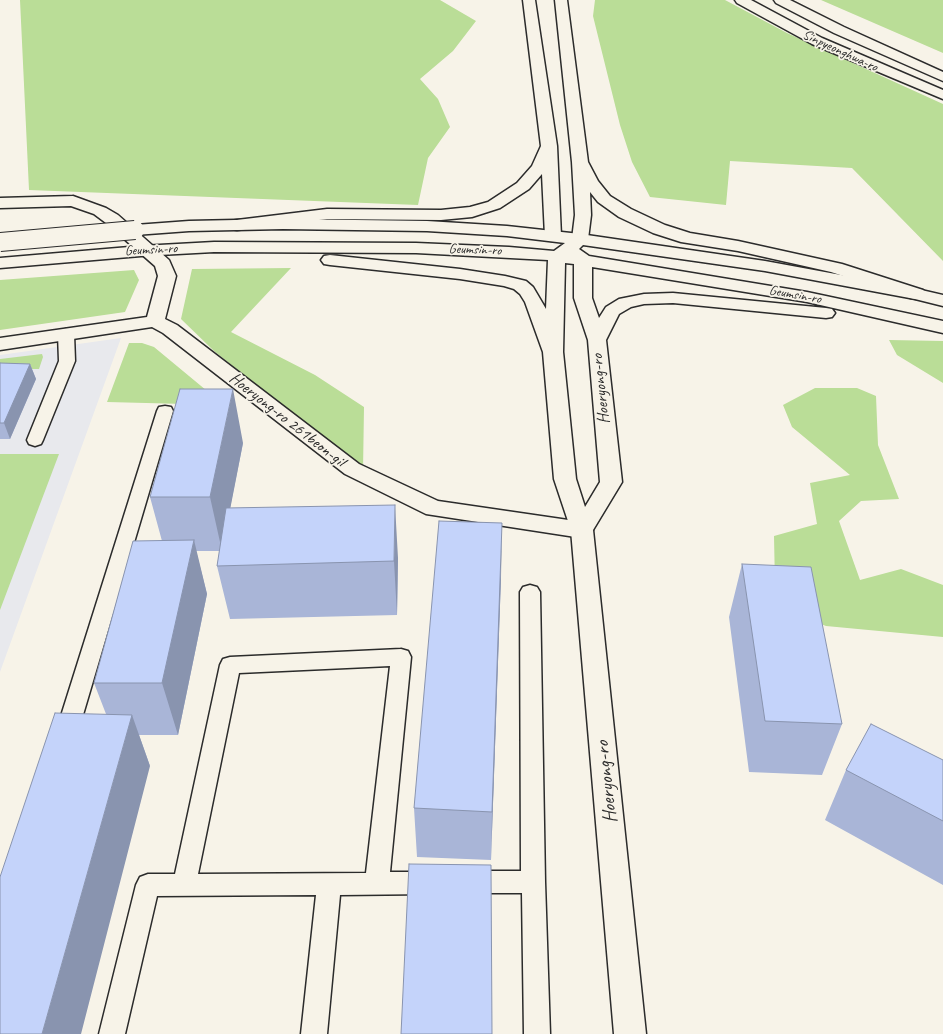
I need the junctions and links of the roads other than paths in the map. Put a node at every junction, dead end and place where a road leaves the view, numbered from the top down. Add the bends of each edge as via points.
1 (529, 0) edge
2 (562, 0) edge
3 (741, 0) edge
4 (780, 0) edge
5 (943, 77) edge
6 (943, 95) edge
7 (549, 146) junction
8 (580, 162) junction
9 (0, 203) edge
10 (237, 225) junction
11 (0, 242) edge
12 (568, 248) junction
13 (141, 251) junction
14 (0, 263) edge
15 (918, 294) junction
16 (943, 301) edge
17 (898, 317) junction
18 (155, 321) junction
19 (943, 327) edge
20 (66, 334) junction
21 (597, 340) junction
22 (0, 344) edge
23 (554, 352) junction
24 (165, 411) dead end
25 (35, 440) dead end
26 (582, 530) junction
27 (530, 592) dead end
28 (60, 753) edge
29 (533, 882) junction
30 (329, 883) junction
31 (377, 883) junction
32 (184, 884) junction
33 (112, 1034) edge
34 (314, 1034) edge
35 (536, 1034) edge
36 (630, 1034) edge

1 - 7 main road
2 - 8 main road
3 - 6 main road, Sinpyeonghwa-ro via 817,41
4 - 5 main road, Sinpyeonghwa-ro
7 - 10 main road via 539,168 523,186 501,201 476,211 441,215 327,214
7 - 12 main road
8 - 12 main road via 582,215
8 - 15 main road via 591,183 604,199 625,213 658,229 687,238 738,246 836,268
9 - 18 main road via 73,200 112,219 163,264 167,276
10 - 11 main road, Geumsin-ro, bridge via 189,226
10 - 12 main road, Geumsin-ro via 427,226 507,231
12 - 13 main road, Geumsin-ro via 509,252 416,248 221,247
12 - 15 main road, Geumsin-ro via 765,266
12 - 17 main road, Geumsin-ro
12 - 21 main road, Hoeryong-ro
12 - 23 main road, Hoeryong-ro
13 - 14 main road, Geumsin-ro
13 - 23 main road via 213,251 282,255 460,274 514,283 524,288 534,302
15 - 16 main road, Geumsin-ro
17 - 19 main road, Geumsin-ro
17 - 21 main road via 789,310 673,298 644,299 626,303 612,311
18 - 20 main road
18 - 26 main road, Hoeryong-ro 261beon-gil via 352,469 434,508
20 - 22 main road
20 - 25 lane via 67,361
21 - 26 main road, Hoeryong-ro via 610,482
23 - 26 main road, Hoeryong-ro via 565,479
24 - 28 lane
26 - 36 main road, Hoeryong-ro
27 - 29 lane
29 - 31 lane
29 - 35 lane
30 - 31 lane
30 - 32 lane
30 - 34 lane
31 - 32 lane via 401,657 230,665
32 - 33 lane via 148,885

